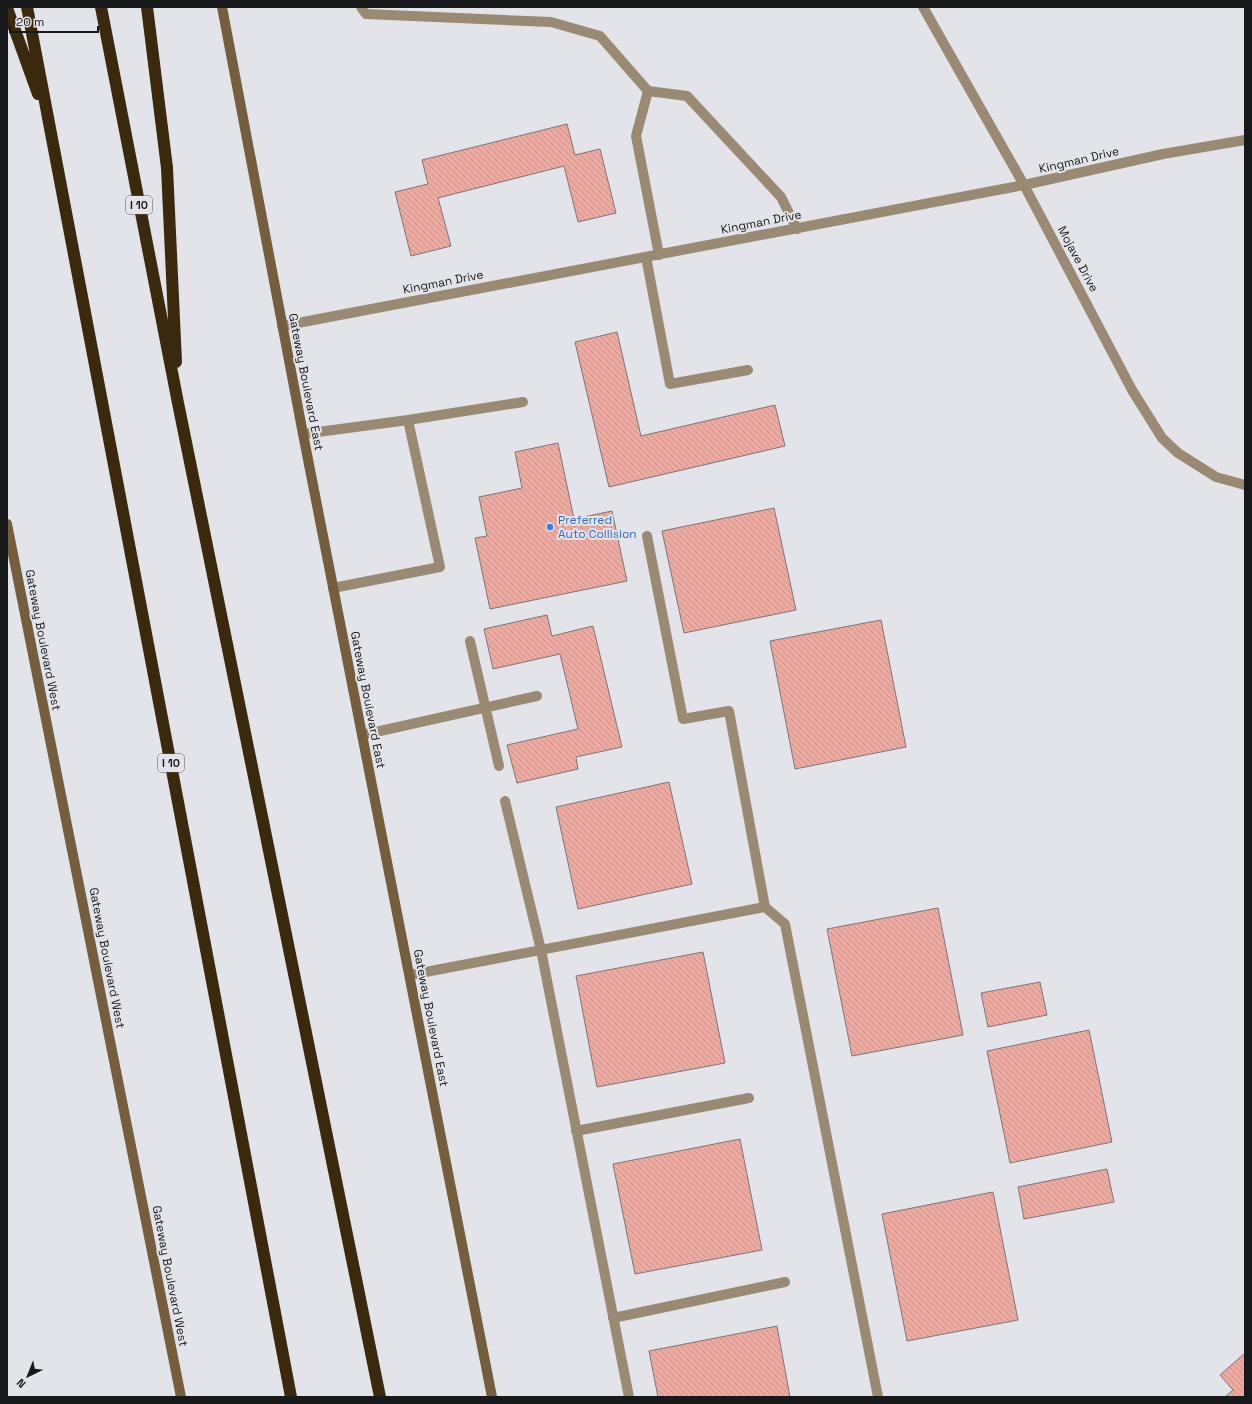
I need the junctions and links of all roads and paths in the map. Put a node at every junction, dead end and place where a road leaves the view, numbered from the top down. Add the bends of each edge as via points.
1 (27, 7) edge
2 (101, 7) edge
3 (147, 7) edge
4 (222, 7) edge
5 (361, 7) edge
6 (923, 7) edge
7 (7, 8) edge
8 (648, 91) junction
9 (51, 130) junction
10 (1245, 140) edge
11 (1024, 185) junction
12 (797, 228) junction
13 (659, 254) junction
14 (646, 257) junction
15 (282, 326) junction
16 (748, 370) dead end
17 (523, 402) dead end
18 (178, 403) junction
19 (408, 420) junction
20 (303, 434) junction
21 (1245, 485) edge
22 (7, 524) edge
23 (647, 536) dead end
24 (333, 588) junction
25 (470, 641) dead end
26 (537, 696) dead end
27 (485, 707) junction
28 (362, 735) junction
29 (498, 766) dead end
30 (505, 802) dead end
31 (765, 907) junction
32 (541, 950) junction
33 (410, 975) junction
34 (750, 1098) dead end
35 (576, 1131) junction
36 (785, 1282) dead end
37 (613, 1318) junction
38 (181, 1397) edge
39 (291, 1397) edge
40 (380, 1397) edge
41 (492, 1397) edge
42 (628, 1397) edge
43 (878, 1397) edge

1 - 9 highway, I 10
2 - 18 highway, I 10
3 - 18 highway via 167,168
4 - 15 main road, Gateway Boulevard East
5 - 8 street via 366,14 551,22 600,36
6 - 11 street, Mojave Drive
7 - 9 highway
8 - 12 street via 687,96 781,197
8 - 13 street via 636,136
9 - 39 highway, I 10
10 - 11 street, Kingman Drive via 1163,154
11 - 12 street, Kingman Drive
11 - 21 street, Mojave Drive via 1132,390 1162,438 1178,453 1216,476
12 - 13 street, Kingman Drive
13 - 14 street, Kingman Drive
14 - 15 street, Kingman Drive
14 - 16 street via 670,384
15 - 20 main road, Gateway Boulevard East
17 - 19 street
18 - 40 highway, I 10
19 - 20 street
19 - 24 street via 440,567
20 - 24 main road, Gateway Boulevard East
22 - 38 main road, Gateway Boulevard West
23 - 31 street via 683,719 729,711
24 - 28 main road, Gateway Boulevard East
25 - 27 street
26 - 27 street
27 - 28 street
27 - 29 street
28 - 33 main road, Gateway Boulevard East
30 - 32 street
31 - 32 street
31 - 43 street via 785,924
32 - 33 street
32 - 35 street
33 - 41 main road, Gateway Boulevard East
34 - 35 street
35 - 37 street
36 - 37 street
37 - 42 street

